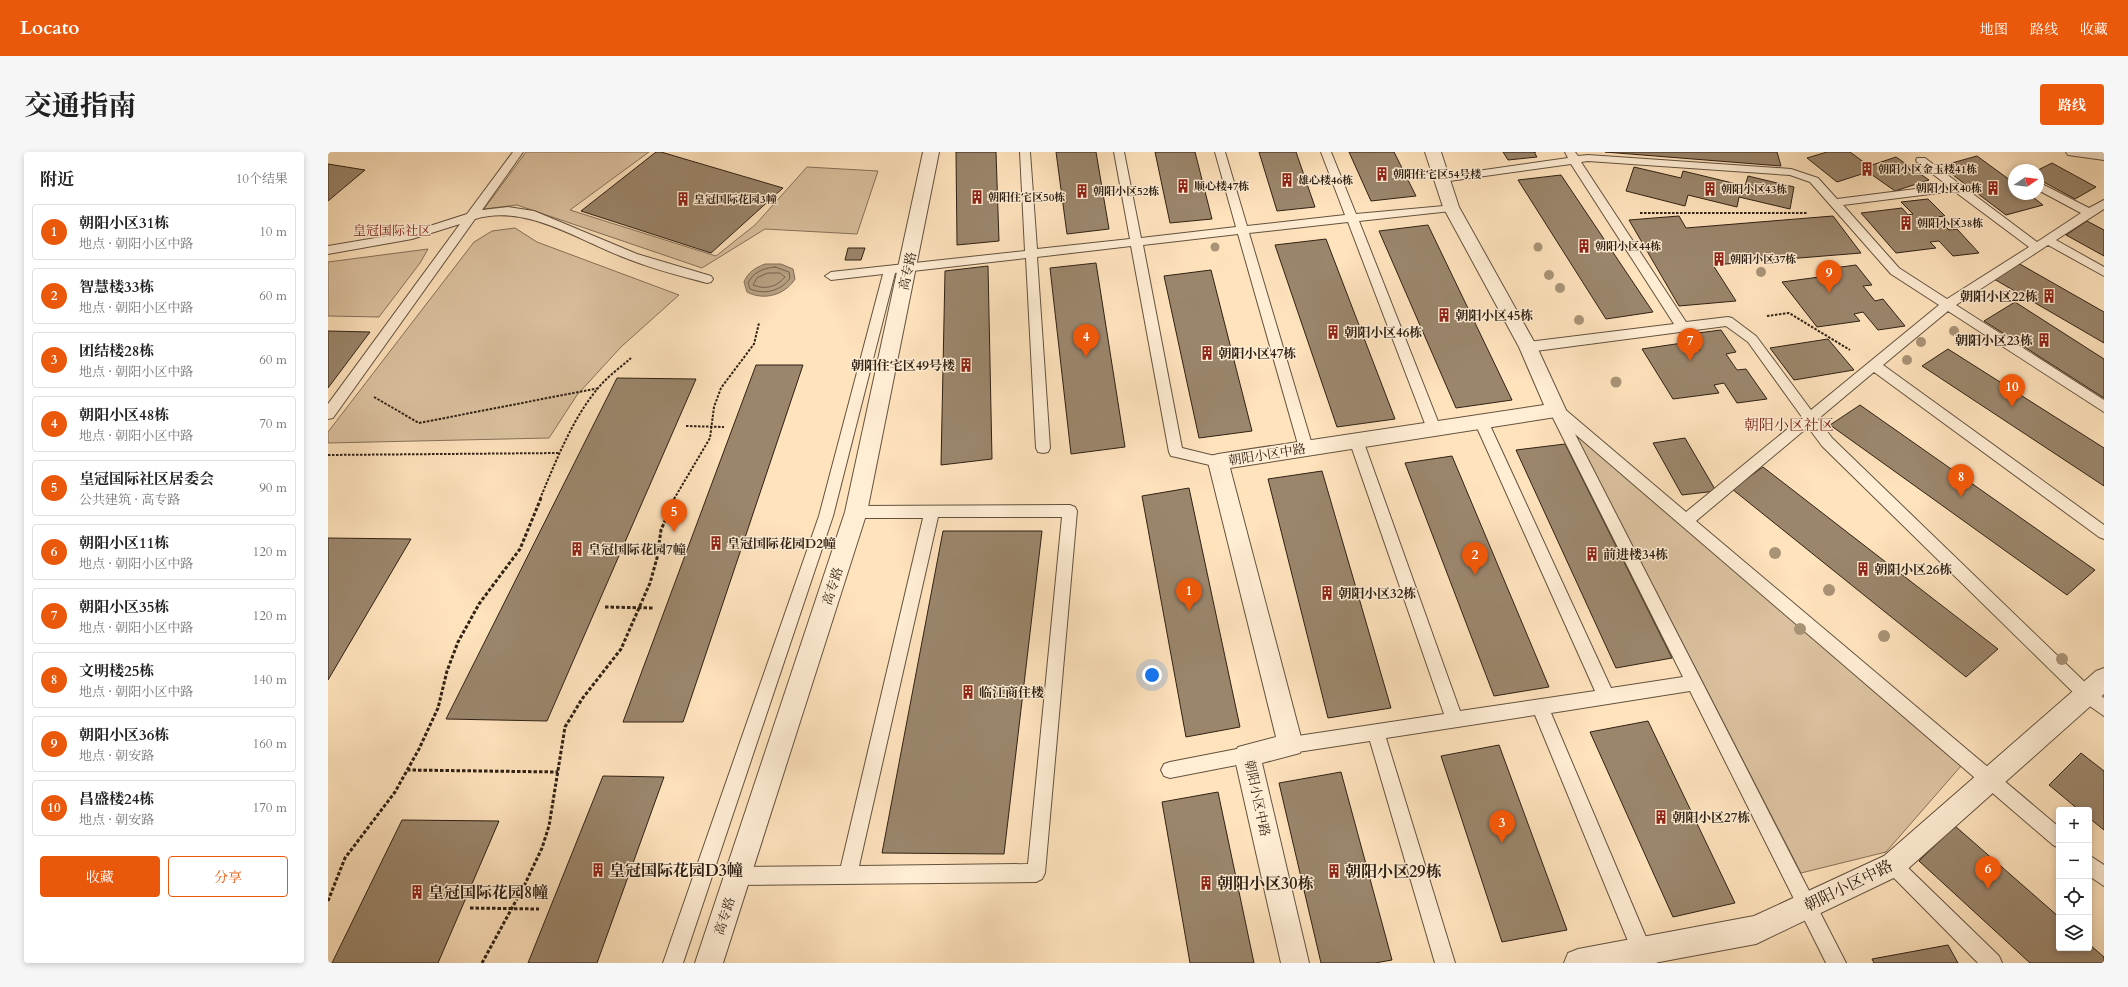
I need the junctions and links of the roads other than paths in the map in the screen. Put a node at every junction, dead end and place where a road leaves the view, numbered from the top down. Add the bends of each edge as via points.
1 (518, 152) edge
2 (931, 152) edge
3 (1024, 152) edge
4 (1119, 152) edge
5 (1220, 152) edge
6 (1326, 152) edge
7 (1433, 152) edge
8 (2074, 152) edge
9 (2104, 155) edge
10 (1572, 156) edge
11 (1921, 160) dead end
12 (1442, 179) junction
13 (1957, 187) junction
14 (2044, 188) edge
15 (1835, 203) junction
16 (2104, 204) edge
17 (1451, 207) junction
18 (2089, 213) junction
19 (471, 217) junction
20 (1352, 218) junction
21 (1243, 230) junction
22 (1136, 243) junction
23 (2042, 244) junction
24 (328, 250) edge
25 (1031, 255) junction
26 (899, 269) junction
27 (2104, 272) edge
28 (831, 276) dead end
29 (707, 279) dead end
30 (1947, 304) junction
31 (1682, 326) junction
32 (1528, 347) junction
33 (1874, 365) junction
34 (2104, 407) edge
35 (1556, 410) junction
36 (328, 414) edge
37 (1809, 419) junction
38 (1481, 421) junction
39 (1434, 429) junction
40 (1356, 440) junction
41 (1043, 448) dead end
42 (1306, 448) junction
43 (1218, 462) junction
44 (856, 512) junction
45 (932, 512) junction
46 (1685, 521) junction
47 (2104, 533) edge
48 (1694, 683) junction
49 (2098, 694) edge
50 (1606, 696) junction
51 (1540, 707) junction
52 (1455, 720) junction
53 (1376, 732) junction
54 (1291, 745) junction
55 (1247, 754) junction
56 (1170, 770) dead end
57 (1989, 779) junction
58 (2056, 836) edge
59 (1893, 866) junction
60 (2092, 867) edge
61 (848, 875) junction
62 (737, 876) junction
63 (2104, 877) edge
64 (1807, 906) junction
65 (1645, 957) edge
66 (673, 963) edge
67 (709, 963) edge
68 (1295, 963) edge
69 (1445, 963) edge
70 (1578, 963) edge
71 (1836, 963) edge
72 (1992, 963) edge

1 - 19 lane
2 - 26 street, 高专路
3 - 25 lane
4 - 22 lane
5 - 21 lane
6 - 20 lane
7 - 12 street
8 - 9 street
10 - 12 lane
10 - 15 lane via 1791,172 1814,180
10 - 31 lane
11 - 13 lane
12 - 17 street
13 - 15 lane
13 - 23 lane
14 - 18 lane
15 - 30 lane via 1895,271
16 - 18 lane
17 - 20 lane
17 - 32 street
18 - 23 lane
19 - 24 lane via 412,236
19 - 29 lane via 508,211 530,214 633,257
19 - 36 lane
20 - 21 lane
20 - 39 lane
21 - 22 lane
21 - 42 lane
22 - 25 lane
22 - 43 lane via 1176,452
23 - 27 lane
23 - 30 lane
25 - 26 lane
25 - 41 lane
26 - 28 lane
26 - 44 street, 高专路
26 - 66 lane via 826,516
30 - 33 lane
30 - 34 lane
31 - 32 lane
31 - 37 lane via 1728,321 1752,339
32 - 35 street
33 - 37 lane
33 - 47 lane
35 - 38 street, 朝阳小区中路
35 - 46 lane
35 - 48 lane
37 - 46 lane
37 - 49 lane via 1827,442
38 - 39 street, 朝阳小区中路
38 - 50 lane
39 - 40 street, 朝阳小区中路
40 - 42 street, 朝阳小区中路
40 - 52 lane
42 - 43 street, 朝阳小区中路
43 - 54 street, 朝阳小区中路
44 - 45 lane
44 - 62 street, 高专路
45 - 61 lane
45 - 61 lane via 1070,510 1036,874
46 - 57 lane
48 - 50 lane
48 - 64 lane
49 - 57 street, 朝阳小区中路
50 - 51 lane
51 - 52 lane
51 - 65 lane
52 - 53 lane
53 - 54 lane
53 - 69 lane
54 - 55 street, 朝阳小区中路
55 - 56 lane
55 - 68 street, 朝阳小区中路
57 - 58 lane
57 - 59 street, 朝阳小区中路
59 - 64 street, 朝阳小区中路
59 - 72 lane
60 - 63 lane
61 - 62 lane
62 - 67 street, 高专路
64 - 65 street, 朝阳小区中路 via 1756,930
64 - 71 lane
65 - 70 street, 朝阳小区中路

